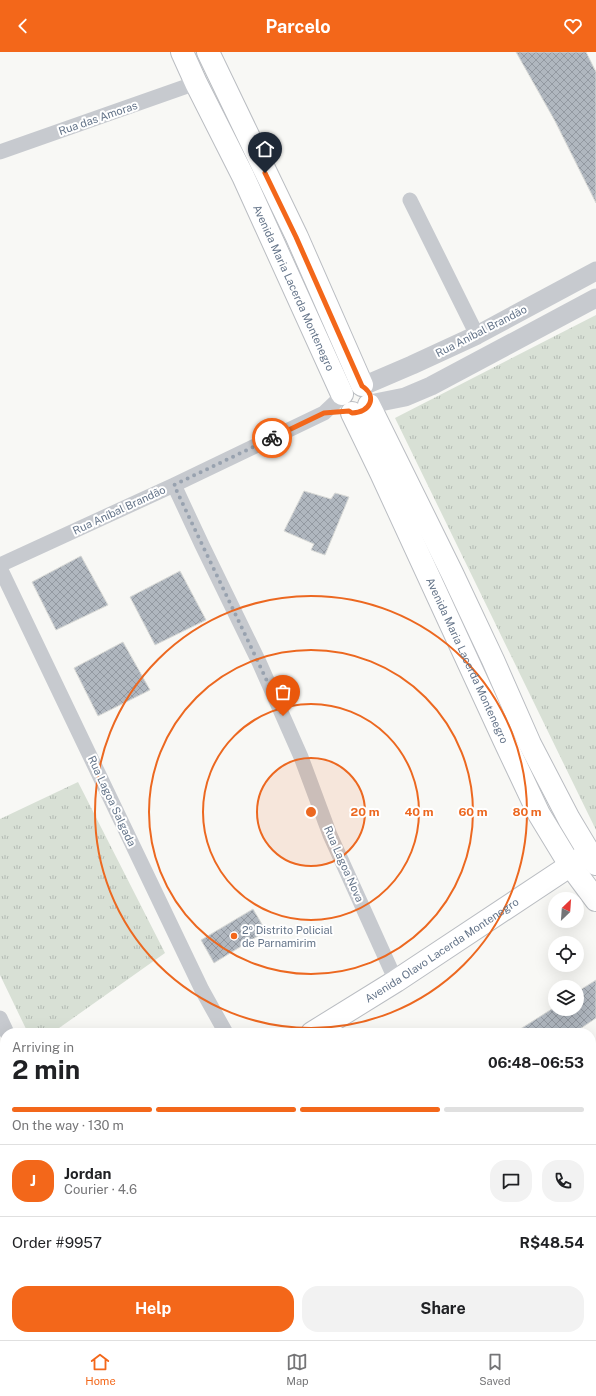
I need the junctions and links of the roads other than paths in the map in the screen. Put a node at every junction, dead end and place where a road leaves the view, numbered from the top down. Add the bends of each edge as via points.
1 (182, 52) edge
2 (208, 52) edge
3 (196, 83) junction
4 (0, 152) edge
5 (410, 200) dead end
6 (596, 271) edge
7 (596, 298) edge
8 (477, 335) junction
9 (356, 399) junction
10 (174, 485) junction
11 (0, 565) edge
12 (0, 568) edge
13 (593, 859) edge
14 (570, 865) junction
15 (596, 900) edge
16 (396, 981) junction
17 (0, 1018) edge
18 (5, 1028) edge
19 (223, 1028) edge
20 (320, 1028) edge

1 - 3 main road, Avenida Maria Lacerda Montenegro
2 - 9 main road, Avenida Maria Lacerda Montenegro via 296,237
3 - 4 street, Rua das Amoras
3 - 9 main road, Avenida Maria Lacerda Montenegro
5 - 8 street
6 - 8 street, Rua Aníbal Brandão
7 - 9 street via 431,386 405,397
8 - 9 street, Rua Aníbal Brandão via 412,365
9 - 10 street, Rua Aníbal Brandão
9 - 13 main road, Avenida Maria Lacerda Montenegro via 452,573 530,744 568,819
9 - 14 main road, Avenida Maria Lacerda Montenegro via 381,473 544,824
10 - 11 street, Rua Aníbal Brandão
10 - 16 street, Rua Lagoa Nova via 259,662 295,744 330,835
12 - 19 street, Rua Lagoa Salgada via 199,984
13 - 14 main road, Avenida Olavo Lacerda Montenegro
14 - 15 main road, Avenida Maria Lacerda Montenegro
14 - 16 main road, Avenida Olavo Lacerda Montenegro
16 - 20 main road, Avenida Olavo Lacerda Montenegro
17 - 18 street

